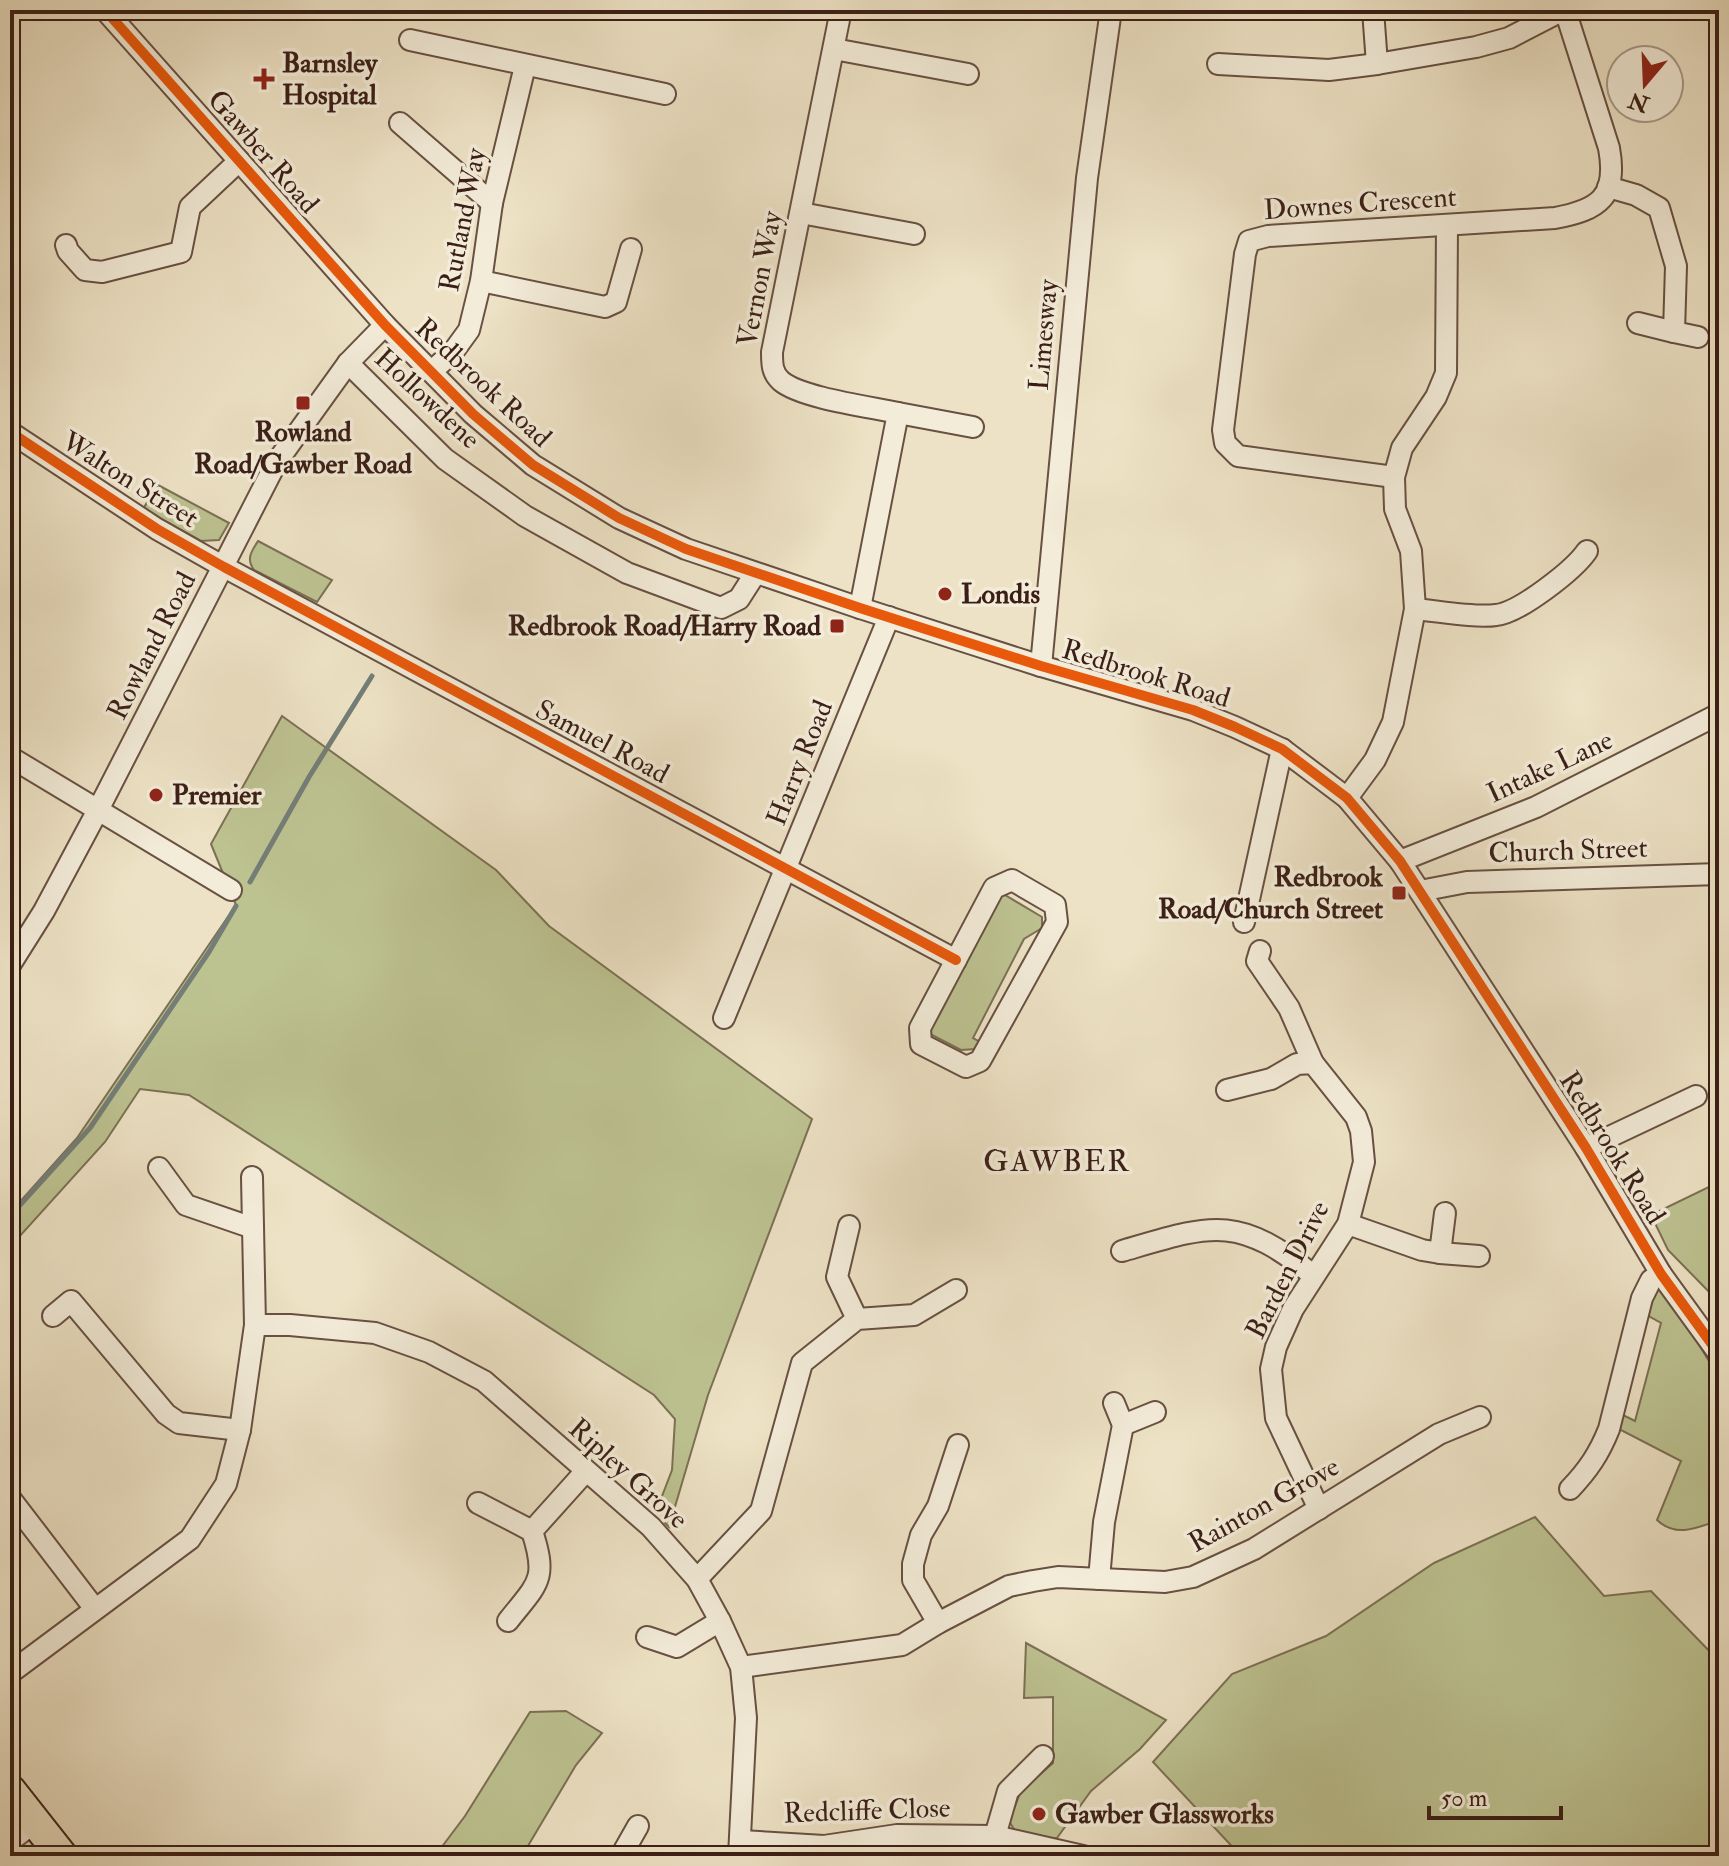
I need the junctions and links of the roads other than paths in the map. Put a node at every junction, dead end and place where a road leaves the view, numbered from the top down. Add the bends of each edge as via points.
1 (105, 10) edge
2 (841, 10) edge
3 (1111, 10) edge
4 (1373, 10) edge
5 (1564, 10) edge
6 (410, 40) dead end
7 (834, 49) junction
8 (1218, 64) dead end
9 (1377, 64) junction
10 (525, 66) junction
11 (968, 74) dead end
12 (665, 94) dead end
13 (400, 123) dead end
14 (239, 161) junction
15 (1608, 187) junction
16 (492, 203) junction
17 (801, 213) junction
18 (1447, 226) junction
19 (914, 234) dead end
20 (66, 245) dead end
21 (631, 249) dead end
22 (481, 281) junction
23 (1638, 323) dead end
24 (385, 325) junction
25 (1674, 332) junction
26 (1698, 337) dead end
27 (348, 363) junction
28 (432, 371) junction
29 (898, 413) junction
30 (973, 427) dead end
31 (10, 432) edge
32 (1394, 477) junction
33 (1587, 551) dead end
34 (224, 567) junction
35 (755, 574) junction
36 (860, 608) junction
37 (1415, 609) junction
38 (889, 617) junction
39 (1041, 666) junction
40 (1719, 714) edge
41 (1282, 749) junction
42 (10, 757) edge
43 (1347, 798) junction
44 (98, 810) junction
45 (1400, 861) junction
46 (787, 870) junction
47 (1719, 874) edge
48 (231, 890) dead end
49 (1420, 891) junction
50 (1244, 922) dead end
51 (1260, 951) dead end
52 (956, 960) junction
53 (10, 965) edge
54 (724, 1018) dead end
55 (1313, 1063) junction
56 (1227, 1090) dead end
57 (1696, 1096) dead end
58 (1586, 1148) junction
59 (159, 1168) dead end
60 (252, 1177) dead end
61 (1445, 1213) dead end
62 (1348, 1224) junction
63 (849, 1226) dead end
64 (253, 1228) junction
65 (1122, 1251) dead end
66 (1440, 1253) junction
67 (1479, 1256) dead end
68 (1661, 1274) junction
69 (1314, 1276) junction
70 (956, 1290) dead end
71 (53, 1316) dead end
72 (857, 1319) junction
73 (255, 1325) junction
74 (1719, 1354) edge
75 (1114, 1403) dead end
76 (1155, 1412) dead end
77 (1480, 1417) dead end
78 (1123, 1425) junction
79 (240, 1430) junction
80 (958, 1445) dead end
81 (585, 1472) junction
82 (1570, 1489) dead end
83 (10, 1498) edge
84 (478, 1503) dead end
85 (1319, 1509) junction
86 (532, 1531) junction
87 (697, 1579) junction
88 (1099, 1579) junction
89 (95, 1609) junction
90 (508, 1621) dead end
91 (720, 1621) junction
92 (938, 1623) junction
93 (647, 1637) dead end
94 (741, 1667) junction
95 (10, 1673) edge
96 (1043, 1756) dead end
97 (10, 1790) edge
98 (35, 1822) junction
99 (638, 1826) dead end
100 (995, 1836) junction
101 (10, 1841) edge
102 (740, 1848) edge
103 (62, 1856) edge
104 (621, 1856) edge
105 (1083, 1856) edge

1 - 14 street, Gawber Road
2 - 7 street, Vernon Way
3 - 39 street, Limesway via 1087,178
4 - 9 street
5 - 9 street via 1509,38
5 - 15 street via 1609,148 1613,168
6 - 10 street
7 - 11 street
7 - 17 street, Vernon Way
8 - 9 street via 1329,70
10 - 12 street
10 - 16 street, Rutland Way
13 - 16 street
14 - 20 street via 190,207 181,252 102,272 85,270
14 - 24 street, Gawber Road
15 - 18 street, Downes Crescent via 1601,202 1582,213
15 - 25 street via 1659,208 1676,266
16 - 22 street, Rutland Way
17 - 19 street
17 - 29 street, Vernon Way via 772,369 796,391
18 - 32 street via 1446,373 1402,448
18 - 32 street, Downes Crescent via 1268,236 1249,241 1245,254 1225,443 1238,456
21 - 22 street via 616,302 605,307
22 - 28 street, Rutland Way via 469,330
23 - 25 street
24 - 27 street, Rowland Road
24 - 28 street, Redbrook Road
25 - 26 street
27 - 34 street, Rowland Road via 276,463
27 - 35 street, Hollowdene via 445,459 525,516 627,573 721,608 739,599
28 - 35 street, Redbrook Road via 473,414 545,473 619,518
29 - 30 street
29 - 36 street
31 - 34 street, Walton Street
32 - 37 street via 1395,509 1411,551
33 - 37 street via 1550,588 1498,615
34 - 44 street, Rowland Road
34 - 46 street, Samuel Road
35 - 36 street, Redbrook Road
36 - 38 street, Redbrook Road
37 - 43 street via 1393,722 1375,760
38 - 39 street, Redbrook Road
38 - 46 street, Harry Road
39 - 41 street, Redbrook Road via 1193,710
40 - 45 street, Intake Lane via 1536,807
41 - 43 street, Redbrook Road
41 - 50 street
42 - 44 street
43 - 45 street, Redbrook Road
44 - 48 street
44 - 53 street, Rowland Road
45 - 49 street, Redbrook Road
46 - 52 street, Samuel Road
46 - 54 street, Harry Road
47 - 49 street, Church Street via 1467,882
49 - 58 street, Redbrook Road
51 - 55 street, Barden Drive via 1257,961 1289,1008
52 - 52 street via 994,888 1012,880 1055,905 1057,922 980,1061 966,1067 921,1044 920,1028
55 - 56 street
55 - 62 street, Barden Drive via 1346,1102 1361,1131 1364,1162
57 - 58 street
58 - 68 street, Redbrook Road
59 - 64 street via 186,1205
60 - 64 street
61 - 66 street
62 - 66 street
62 - 69 street, Barden Drive
63 - 72 street via 837,1277
64 - 73 street
65 - 69 street via 1193,1231 1231,1229 1287,1254
66 - 67 street
68 - 74 street, Redbrook Road
68 - 82 street via 1651,1280 1642,1298 1601,1449
69 - 85 street, Barden Drive via 1293,1309 1271,1369 1276,1418
70 - 72 street via 914,1315
71 - 79 street via 71,1301 179,1423
72 - 87 street via 802,1363 761,1511
73 - 79 street
73 - 81 street, Ripley Grove via 375,1333 429,1352 484,1381
75 - 78 street
76 - 78 street
77 - 85 street, Rainton Grove via 1439,1434
78 - 88 street
79 - 89 street via 226,1484 190,1539
80 - 92 street via 913,1564 913,1580
81 - 86 street
81 - 87 street, Ripley Grove via 651,1527
83 - 89 street
84 - 86 street
85 - 88 street, Rainton Grove via 1254,1549 1193,1577 1165,1582
86 - 90 street via 541,1573
87 - 91 street, Ripley Grove
88 - 92 street, Rainton Grove via 1058,1577 1009,1586
89 - 95 street
91 - 93 street via 677,1647
91 - 94 street, Ripley Grove
92 - 94 street, Rainton Grove via 902,1645
94 - 102 street, Ripley Grove via 746,1718
96 - 100 street via 1009,1775
97 - 98 highway
98 - 101 street
98 - 103 highway
99 - 104 street
100 - 102 street, Redcliffe Close via 897,1835 824,1846
100 - 105 street, Redcliffe Close

